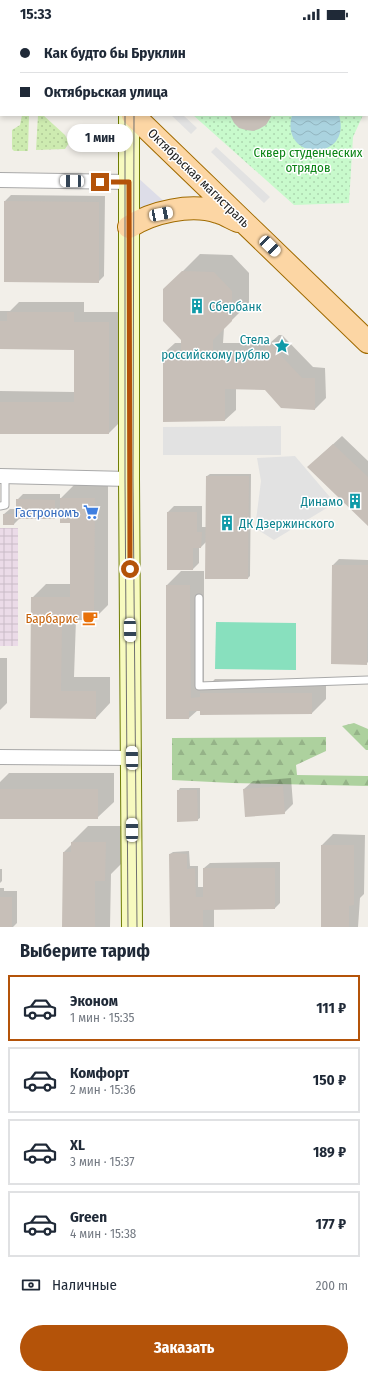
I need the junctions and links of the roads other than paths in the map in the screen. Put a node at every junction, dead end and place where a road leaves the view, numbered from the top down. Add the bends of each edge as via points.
1 (129, 116) edge
2 (133, 116) edge
3 (0, 180) edge
4 (129, 182) junction
5 (248, 225) junction
6 (129, 227) junction
7 (368, 342) edge
8 (3, 476) edge
9 (129, 479) junction
10 (0, 506) edge
11 (199, 598) dead end
12 (368, 680) edge
13 (0, 757) edge
14 (132, 758) junction
15 (132, 927) edge

1 - 4 street
2 - 5 main road, Октябрьская магистраль
3 - 4 street
4 - 6 street
5 - 6 main road via 218,212 191,208 141,220
5 - 7 main road, Октябрьская магистраль
6 - 9 street
8 - 9 street
8 - 10 lane via 5,505
9 - 14 street
11 - 12 lane via 199,686
13 - 14 street
14 - 15 street

